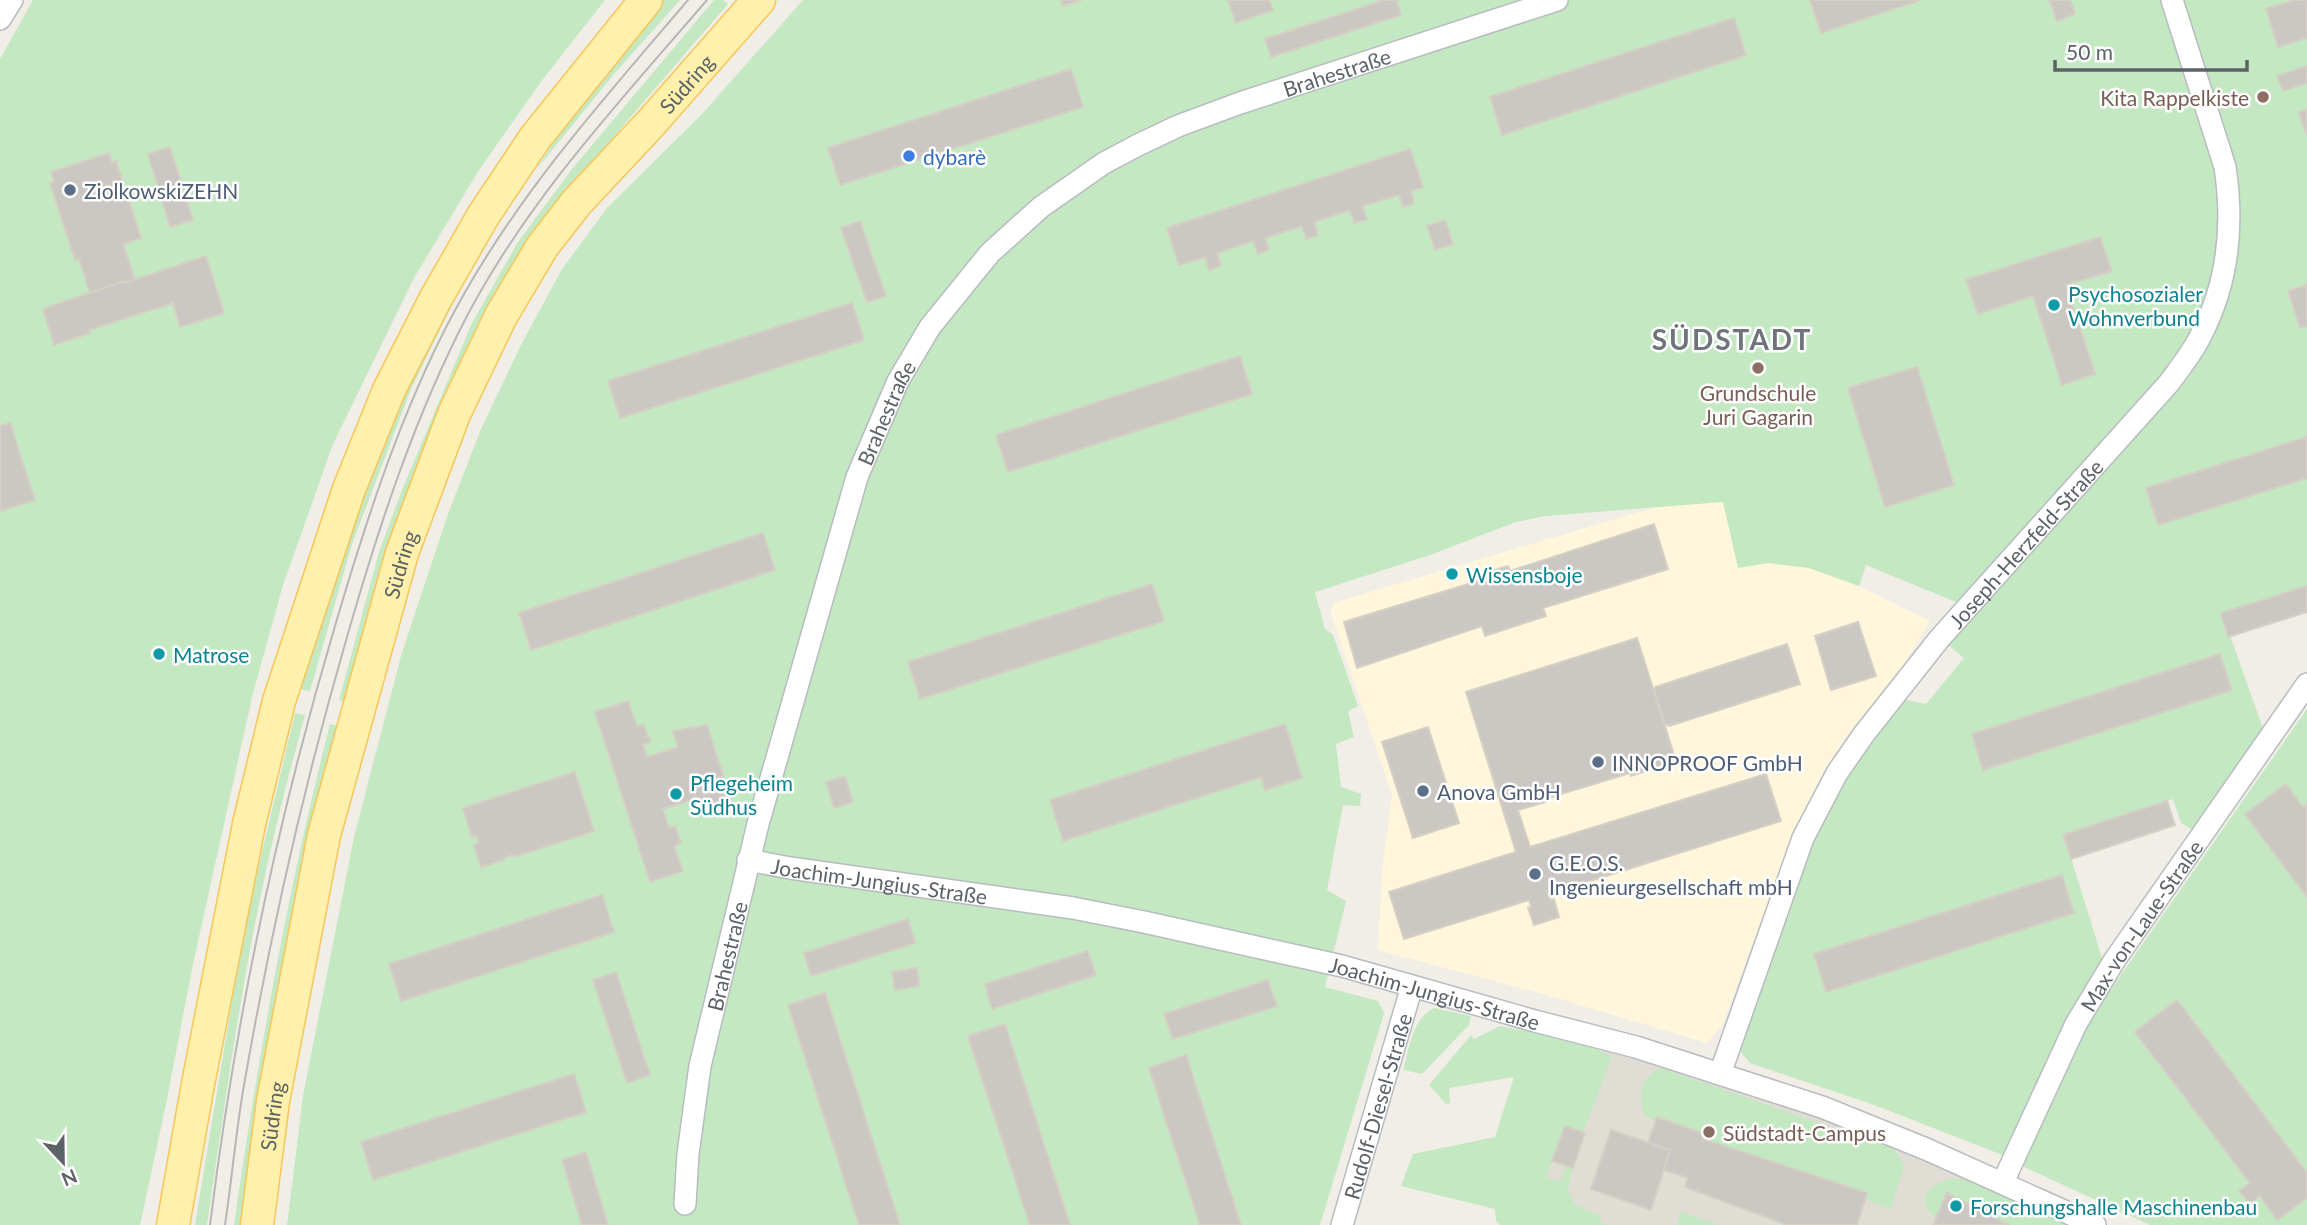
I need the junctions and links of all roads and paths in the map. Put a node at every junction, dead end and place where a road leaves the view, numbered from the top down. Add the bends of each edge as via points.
1 (12, 0) edge
2 (646, 0) edge
3 (759, 0) edge
4 (1557, 0) edge
5 (2172, 0) edge
6 (0, 19) edge
7 (2307, 684) edge
8 (748, 860) junction
9 (1412, 986) junction
10 (1720, 1073) junction
11 (2003, 1182) junction
12 (685, 1204) dead end
13 (173, 1225) edge
14 (257, 1225) edge
15 (1342, 1225) edge
16 (2095, 1225) edge

1 - 6 street
2 - 13 main road via 535,138 483,216 389,390 349,489 279,701 249,824
3 - 14 main road, Südring via 541,247 501,316 454,414 402,553 324,835 273,1101
4 - 8 street, Brahestraße via 1178,126 1104,163 1041,207 990,253 930,327 898,381 857,477
5 - 10 street, Joseph-Herzfeld-Straße via 2229,190 2227,261 2213,311 2169,383 1940,638 1838,773 1803,838
7 - 11 street, Max-von-Laue-Straße via 2109,969 2076,1024
8 - 9 street, Joachim-Jungius-Straße via 1106,914
8 - 12 street, Brahestraße via 700,1066
9 - 10 street, Joachim-Jungius-Straße
9 - 15 street, Rudolf-Diesel-Straße
10 - 11 street, Joachim-Jungius-Straße via 1822,1107
11 - 16 street, Joachim-Jungius-Straße

